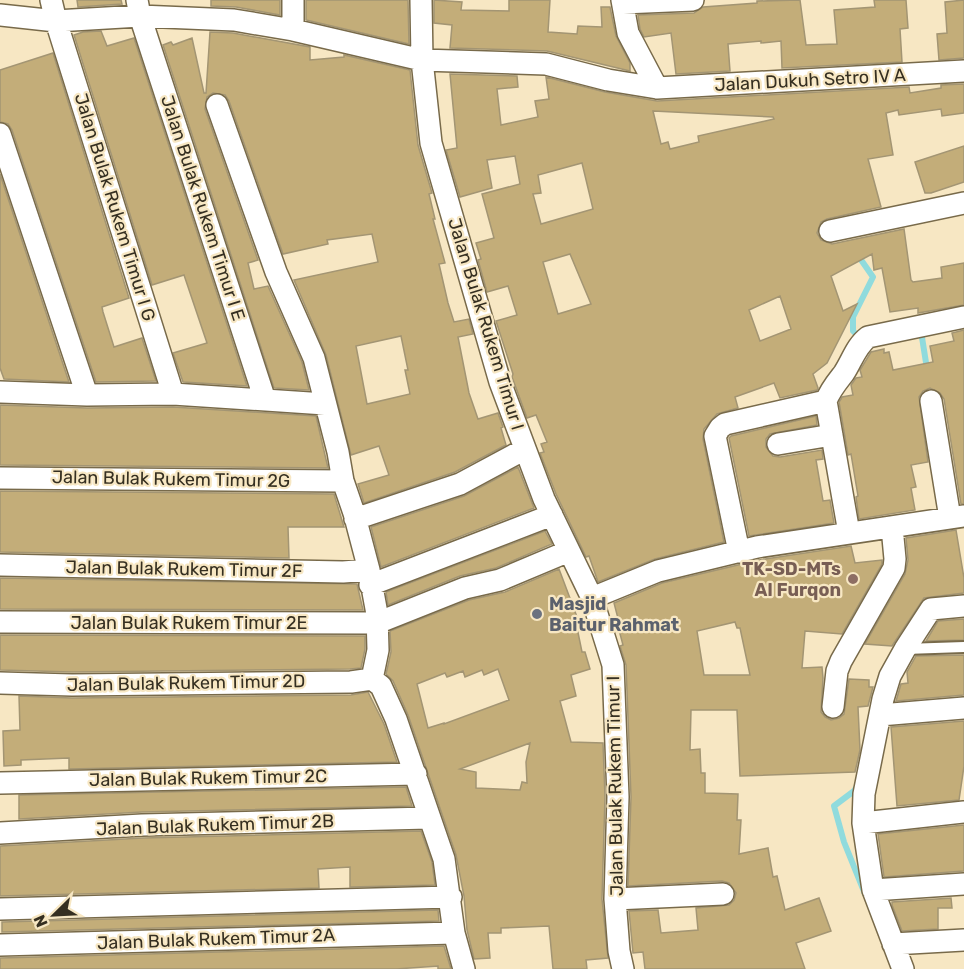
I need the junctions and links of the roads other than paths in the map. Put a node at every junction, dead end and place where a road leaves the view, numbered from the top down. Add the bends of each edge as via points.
1 (51, 0) edge
2 (293, 0) edge
3 (421, 0) edge
4 (693, 0) edge
5 (622, 2) edge
6 (139, 8) edge
7 (0, 15) edge
8 (56, 21) junction
9 (293, 30) junction
10 (422, 60) junction
11 (964, 71) edge
12 (657, 88) junction
13 (216, 105) dead end
14 (0, 134) edge
15 (964, 203) edge
16 (830, 231) dead end
17 (964, 317) edge
18 (1, 389) edge
19 (173, 394) junction
20 (87, 395) junction
21 (265, 400) junction
22 (826, 401) junction
23 (931, 401) dead end
24 (325, 404) junction
25 (832, 435) junction
26 (778, 444) dead end
27 (525, 449) junction
28 (0, 478) edge
29 (343, 481) junction
30 (552, 515) junction
31 (957, 517) edge
32 (355, 519) junction
33 (892, 527) junction
34 (849, 533) junction
35 (569, 551) junction
36 (739, 552) junction
37 (0, 565) edge
38 (370, 578) junction
39 (591, 598) junction
40 (964, 606) edge
41 (0, 622) edge
42 (377, 623) junction
43 (964, 647) edge
44 (905, 649) junction
45 (372, 679) junction
46 (0, 683) edge
47 (833, 707) dead end
48 (964, 708) edge
49 (880, 715) junction
50 (416, 774) junction
51 (0, 783) edge
52 (964, 812) edge
53 (429, 818) junction
54 (863, 823) junction
55 (0, 833) edge
56 (964, 884) edge
57 (873, 890) junction
58 (723, 894) dead end
59 (450, 897) junction
60 (615, 899) junction
61 (0, 909) edge
62 (454, 933) junction
63 (964, 940) edge
64 (893, 944) junction
65 (0, 945) edge
66 (464, 969) edge
67 (623, 969) edge
68 (903, 969) edge

1 - 8 street, Jalan Bulak Rukem Timur I G
2 - 9 street
3 - 10 street, Jalan Bulak Rukem Timur I
4 - 5 street
5 - 12 street via 628,33
6 - 8 street, Jalan Dukuh Setro IV A
6 - 9 street, Jalan Dukuh Setro IV A
6 - 21 street, Jalan Bulak Rukem Timur I E
7 - 8 street, Jalan Dukuh Setro IV A
8 - 19 street, Jalan Bulak Rukem Timur I G
9 - 10 street, Jalan Dukuh Setro IV A
10 - 12 street, Jalan Dukuh Setro IV A via 546,64 608,81
10 - 27 street, Jalan Bulak Rukem Timur I via 431,143 500,382
11 - 12 street, Jalan Dukuh Setro IV A
13 - 24 street via 276,272 314,358
14 - 20 street
15 - 16 street
17 - 22 street via 868,337
18 - 20 street
19 - 20 street
19 - 21 street
21 - 24 street
22 - 25 street
22 - 36 street via 725,424 716,432
23 - 31 street
24 - 29 street
25 - 26 street
25 - 34 street
27 - 30 street, Jalan Bulak Rukem Timur I
27 - 32 street via 460,484
28 - 29 street, Jalan Bulak Rukem Timur 2G
29 - 32 street
30 - 35 street, Jalan Bulak Rukem Timur I
30 - 38 street, Jalan Bulak Rukem Timur 2F
31 - 33 street
32 - 38 street
33 - 34 street
33 - 47 street via 894,568 841,661
34 - 36 street
35 - 39 street, Jalan Bulak Rukem Timur I
35 - 42 street
36 - 39 street via 658,571
37 - 38 street, Jalan Bulak Rukem Timur 2F via 332,572
38 - 42 street
39 - 60 street, Jalan Bulak Rukem Timur I via 613,665 618,797
40 - 44 street via 931,609
41 - 42 street, Jalan Bulak Rukem Timur 2E
42 - 45 street via 378,650
43 - 44 lane
44 - 49 street via 882,699
45 - 46 street, Jalan Bulak Rukem Timur 2D
45 - 50 street via 386,695
48 - 49 street
49 - 54 street via 864,794
50 - 51 street, Jalan Bulak Rukem Timur 2C
50 - 53 street
52 - 54 street
53 - 55 street, Jalan Bulak Rukem Timur 2B via 142,825
53 - 59 street via 444,859
54 - 57 street
56 - 57 street
57 - 64 street
58 - 60 street
59 - 61 street
59 - 62 street
60 - 67 street, Jalan Bulak Rukem Timur I
62 - 65 street, Jalan Bulak Rukem Timur 2A
62 - 66 street
63 - 64 street
64 - 68 street

